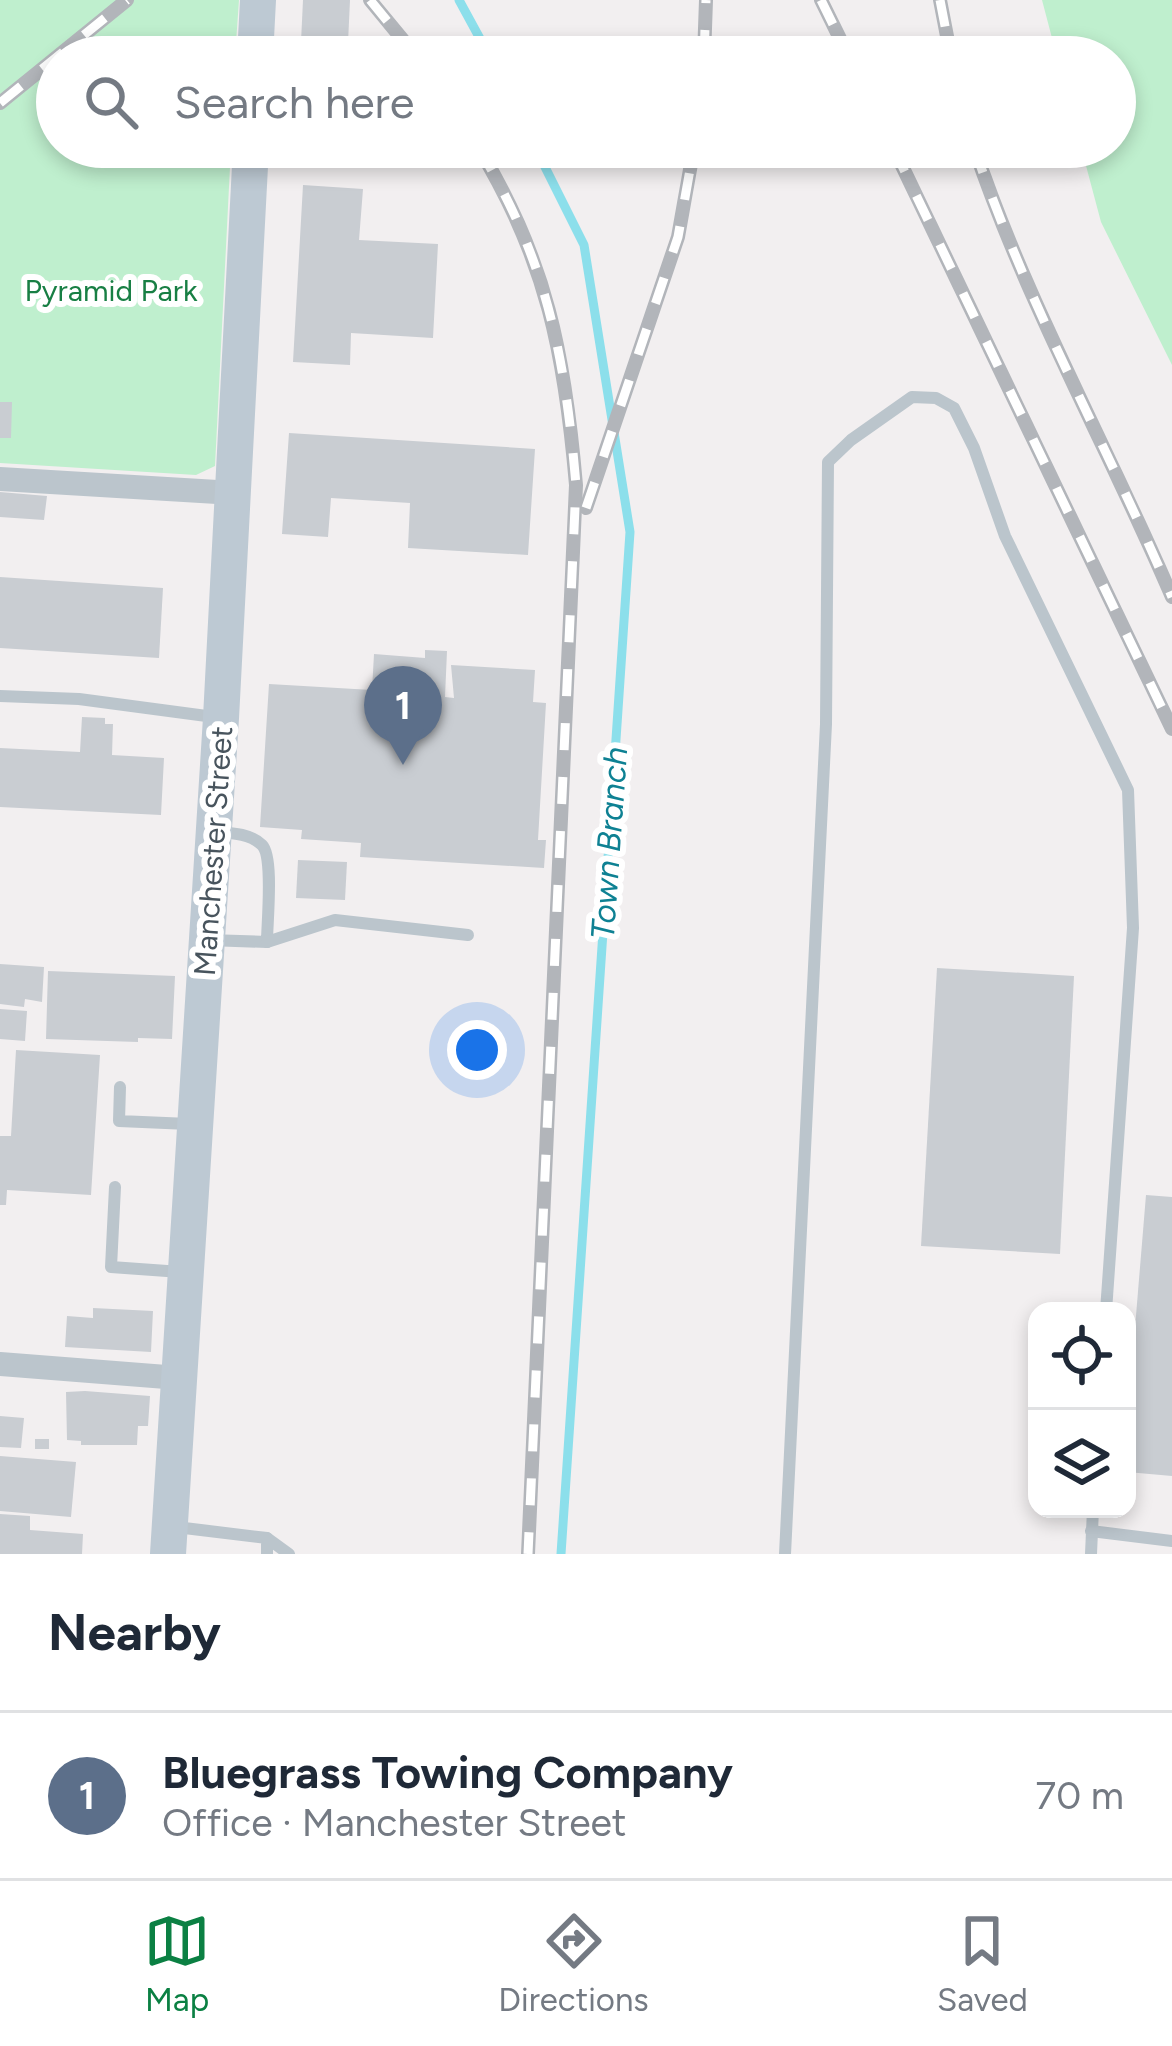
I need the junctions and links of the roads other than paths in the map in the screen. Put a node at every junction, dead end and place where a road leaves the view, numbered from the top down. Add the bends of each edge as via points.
1 (258, 0) edge
2 (256, 36) edge
3 (250, 168) edge
4 (0, 479) edge
5 (234, 494) junction
6 (0, 696) edge
7 (221, 718) junction
8 (214, 832) junction
9 (468, 935) dead end
10 (207, 940) junction
11 (267, 942) junction
12 (120, 1087) dead end
13 (196, 1124) junction
14 (115, 1187) dead end
15 (186, 1273) junction
16 (1107, 1302) edge
17 (0, 1364) edge
18 (179, 1378) junction
19 (1092, 1518) edge
20 (1091, 1531) junction
21 (267, 1538) junction
22 (169, 1540) edge
23 (1172, 1541) edge
24 (267, 1554) edge
25 (289, 1554) edge
26 (784, 1554) edge
27 (1090, 1554) edge

1 - 2 main road
3 - 5 main road, Manchester Street
4 - 5 street
5 - 7 main road, Manchester Street
6 - 7 lane
7 - 8 main road, Manchester Street
8 - 10 main road, Manchester Street
8 - 11 lane via 249,837 268,854
9 - 11 lane via 335,920
10 - 11 lane
10 - 13 main road, Manchester Street
12 - 13 lane via 119,1121
13 - 15 main road, Manchester Street
14 - 15 lane via 112,1267
15 - 18 main road, Manchester Street
16 - 26 lane via 1133,928 1128,790 1004,536 954,408 912,398 828,462 826,724
17 - 18 street
18 - 22 main road, Manchester Street
19 - 20 lane
20 - 23 lane
20 - 27 lane
21 - 22 lane
21 - 24 lane
21 - 25 lane

